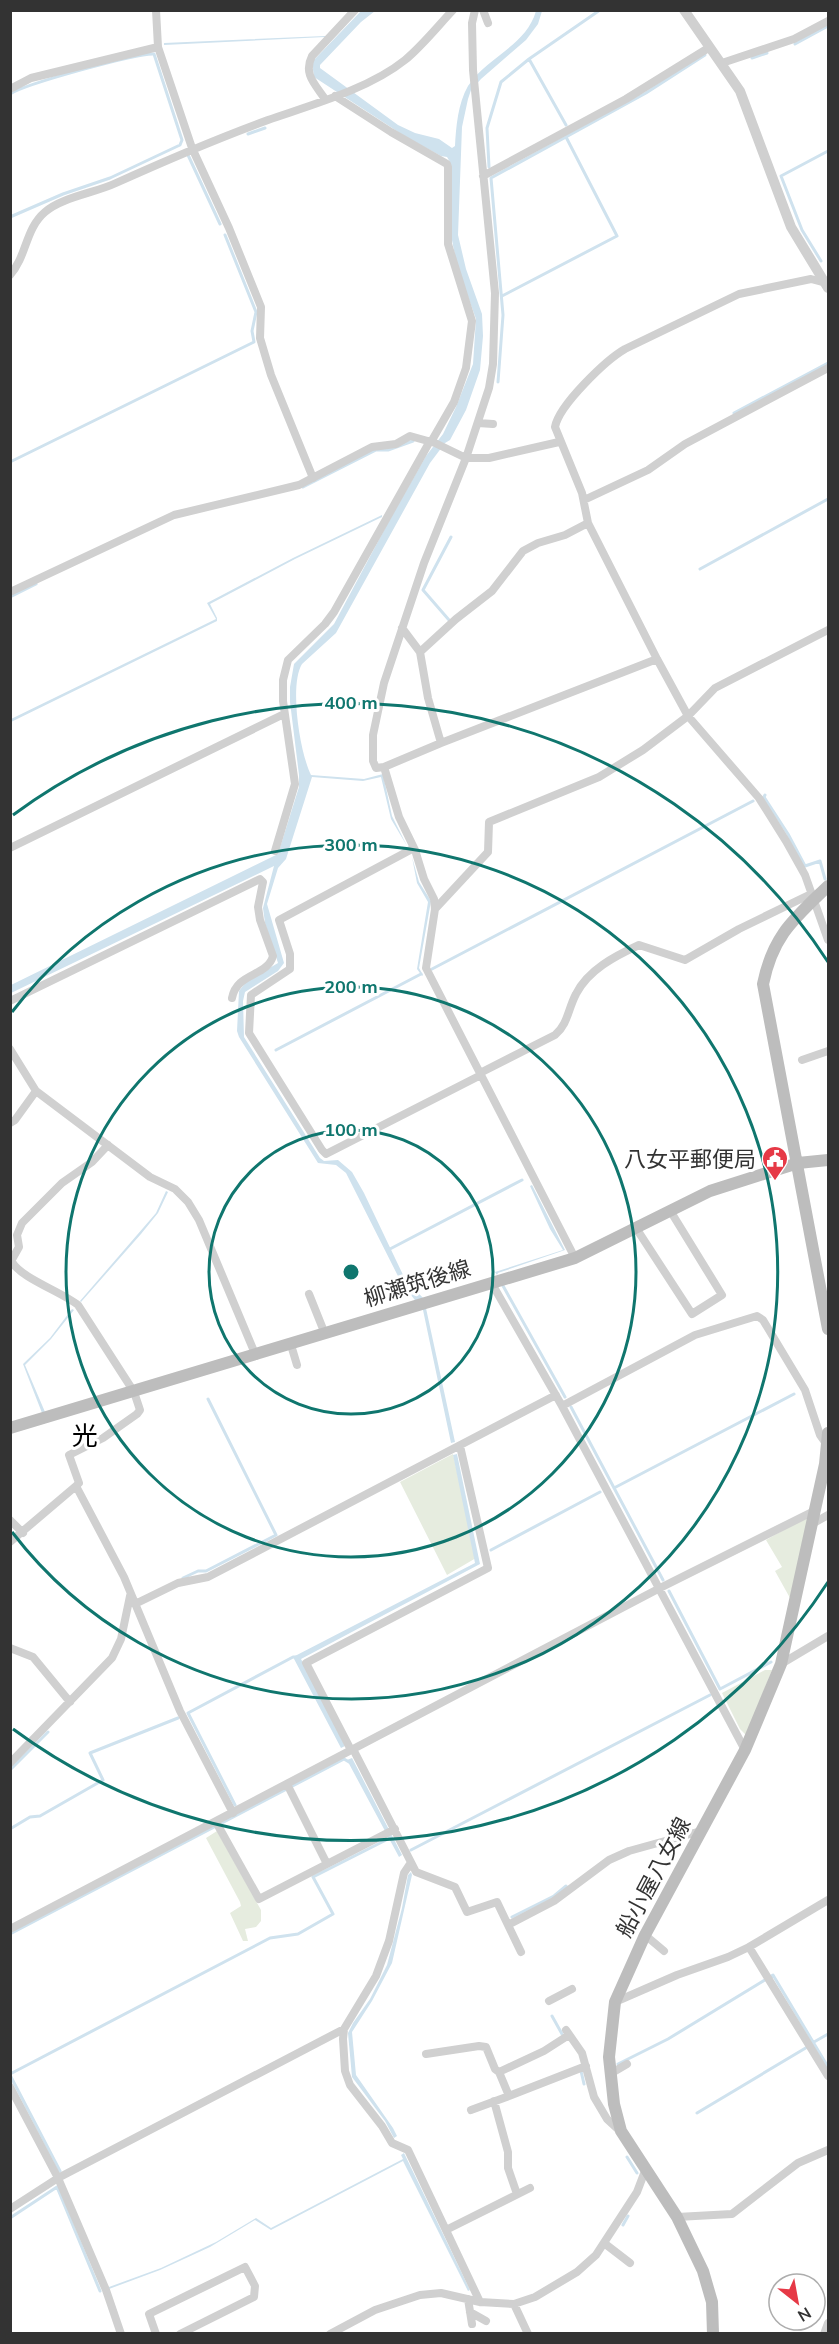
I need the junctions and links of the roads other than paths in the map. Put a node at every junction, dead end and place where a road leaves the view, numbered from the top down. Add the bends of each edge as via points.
1 (156, 10) edge
2 (355, 10) edge
3 (453, 10) edge
4 (475, 10) edge
5 (483, 10) edge
6 (684, 10) edge
7 (828, 21) edge
8 (488, 23) dead end
9 (158, 47) junction
10 (710, 47) junction
11 (722, 63) junction
12 (10, 89) edge
13 (335, 96) junction
14 (325, 99) junction
15 (192, 148) junction
16 (483, 176) junction
17 (10, 275) edge
18 (827, 284) edge
19 (828, 368) edge
20 (478, 423) junction
21 (493, 424) dead end
22 (432, 442) junction
23 (559, 442) junction
24 (466, 458) junction
25 (313, 478) junction
26 (584, 500) junction
27 (588, 523) junction
28 (10, 592) edge
29 (402, 628) junction
30 (828, 630) edge
31 (420, 652) junction
32 (657, 659) junction
33 (284, 714) junction
34 (688, 716) junction
35 (441, 742) junction
36 (384, 767) junction
37 (10, 848) edge
38 (414, 848) junction
39 (275, 851) dead end
40 (828, 886) edge
41 (812, 897) junction
42 (435, 909) junction
43 (828, 940) edge
44 (232, 998) dead end
45 (10, 1001) edge
46 (10, 1049) edge
47 (828, 1051) edge
48 (802, 1060) dead end
49 (480, 1074) junction
50 (36, 1091) junction
51 (10, 1123) edge
52 (108, 1145) junction
53 (828, 1160) edge
54 (798, 1162) junction
55 (670, 1212) junction
56 (636, 1228) junction
57 (574, 1258) junction
58 (11, 1263) edge
59 (491, 1282) junction
60 (309, 1294) dead end
61 (828, 1329) edge
62 (325, 1334) junction
63 (291, 1345) junction
64 (256, 1356) junction
65 (297, 1365) dead end
66 (134, 1392) junction
67 (556, 1395) junction
68 (562, 1406) junction
69 (10, 1428) edge
70 (828, 1439) edge
71 (460, 1446) junction
72 (76, 1486) junction
73 (814, 1511) junction
74 (828, 1515) edge
75 (10, 1520) edge
76 (812, 1524) junction
77 (23, 1533) junction
78 (10, 1542) edge
79 (660, 1588) junction
80 (130, 1596) junction
81 (135, 1604) junction
82 (828, 1636) edge
83 (10, 1648) edge
84 (781, 1664) junction
85 (70, 1702) junction
86 (352, 1749) junction
87 (745, 1750) junction
88 (10, 1763) edge
89 (287, 1784) junction
90 (233, 1813) junction
91 (216, 1822) junction
92 (394, 1829) junction
93 (702, 1831) junction
94 (327, 1864) junction
95 (410, 1864) junction
96 (828, 1900) edge
97 (508, 1925) junction
98 (10, 1929) edge
99 (645, 1935) junction
100 (749, 1947) junction
101 (664, 1951) dead end
102 (521, 1952) dead end
103 (572, 1989) dead end
104 (549, 2001) dead end
105 (615, 2002) junction
106 (344, 2030) junction
107 (426, 2055) dead end
108 (627, 2064) dead end
109 (586, 2066) junction
110 (499, 2072) junction
111 (610, 2074) junction
112 (828, 2076) edge
113 (10, 2087) edge
114 (508, 2096) junction
115 (494, 2101) junction
116 (471, 2110) dead end
117 (621, 2131) junction
118 (828, 2150) edge
119 (645, 2171) junction
120 (58, 2178) junction
121 (530, 2188) dead end
122 (517, 2194) junction
123 (10, 2209) edge
124 (677, 2217) junction
125 (446, 2230) junction
126 (604, 2243) junction
127 (630, 2263) dead end
128 (468, 2299) junction
129 (480, 2301) junction
130 (514, 2304) junction
131 (470, 2312) junction
132 (486, 2321) dead end
133 (472, 2324) dead end
134 (121, 2334) edge
135 (156, 2334) edge
136 (180, 2334) edge
137 (330, 2334) edge
138 (528, 2334) edge
139 (713, 2334) edge

1 - 9 street
2 - 14 street via 308,64 307,72
3 - 13 street via 405,60
4 - 16 street via 474,77
5 - 8 street
6 - 10 street
7 - 11 street via 794,39
9 - 12 street via 31,78
9 - 15 street
10 - 11 street
10 - 16 street via 626,99
11 - 18 street via 740,91 791,227
13 - 14 street
13 - 22 street via 448,167 448,244 472,321 466,368 454,402
14 - 15 street
15 - 17 street via 47,210 30,232 18,266
15 - 25 street via 261,307 260,338 271,375
16 - 20 street via 495,331 489,388
18 - 23 street via 811,279 739,294 611,357 557,417
19 - 26 street via 685,444 648,470
20 - 21 street
20 - 24 street
22 - 24 street
22 - 25 street via 410,436 396,444 372,447
22 - 33 street via 334,612 288,660 283,681
23 - 24 street via 489,458
23 - 26 street
24 - 29 street
25 - 28 street via 299,485 174,514
26 - 27 street
27 - 31 street via 523,551 492,591
27 - 32 street
29 - 31 street
29 - 36 street via 373,735 376,768
30 - 34 street via 715,688
31 - 35 street
32 - 34 street
32 - 35 street
33 - 37 street
33 - 39 street via 295,784
34 - 41 street via 759,798 805,875
34 - 42 street via 599,777 489,822 488,852
35 - 36 street
36 - 38 street via 399,817
38 - 42 street
38 - 49 street via 279,920 290,954 290,969 251,995 249,1033 326,1154
40 - 41 main road
41 - 43 street
41 - 49 street via 739,929 685,960 639,945 624,952 593,971 582,983 565,1023 555,1035
41 - 54 main road via 776,944 763,984
42 - 49 street via 426,968
44 - 45 street via 238,983 266,967 273,957 260,920 260,879
46 - 50 street
47 - 48 street
49 - 57 street
50 - 51 street
50 - 52 street
52 - 58 street via 22,1223 17,1235 19,1247
52 - 64 street via 150,1177 175,1189 188,1202
53 - 54 main road, 柳瀬筑後線
54 - 55 main road, 柳瀬筑後線 via 710,1191
54 - 61 main road
55 - 56 main road, 柳瀬筑後線
55 - 56 street via 722,1295 692,1314
56 - 57 main road, 柳瀬筑後線
57 - 59 main road, 柳瀬筑後線
58 - 66 street via 78,1305
59 - 62 main road, 柳瀬筑後線
59 - 67 street
60 - 62 street
62 - 63 main road, 柳瀬筑後線
63 - 64 main road, 柳瀬筑後線
63 - 65 street
64 - 66 main road, 柳瀬筑後線
66 - 69 main road, 柳瀬筑後線
66 - 72 street via 140,1410 137,1414 69,1455 79,1483
67 - 68 street
67 - 71 street
68 - 70 street via 694,1335 757,1316 805,1390 820,1435
68 - 79 street
70 - 73 main road, 船小屋八女線
71 - 81 street via 208,1577 178,1583
71 - 86 street via 488,1568 306,1663
72 - 77 street
72 - 80 street
73 - 76 main road, 船小屋八女線
73 - 79 street
74 - 76 street
75 - 77 street
76 - 84 main road, 船小屋八女線
77 - 78 street
79 - 86 street
79 - 87 street
80 - 81 street
80 - 85 street via 121,1639 112,1658
81 - 90 street via 180,1711
82 - 84 street
83 - 85 street via 33,1657
84 - 87 main road, 船小屋八女線
85 - 88 street
86 - 89 street
86 - 92 street
87 - 93 main road, 船小屋八女線
89 - 90 street
89 - 94 street
90 - 91 street
91 - 94 street via 259,1899
91 - 98 street
92 - 94 street
92 - 95 street
93 - 97 street via 609,1860 554,1901
93 - 99 main road, 船小屋八女線
95 - 97 street via 416,1872 455,1887 467,1912 497,1902
95 - 106 street via 404,1873 389,1941 376,1976
96 - 100 street
97 - 102 street
99 - 101 street
99 - 105 main road, 船小屋八女線
100 - 105 street
100 - 112 street
103 - 104 street
105 - 111 main road, 船小屋八女線
106 - 120 street
106 - 125 street via 345,2071 350,2085 392,2143 408,2150
107 - 110 street via 486,2047
108 - 111 street
109 - 110 street via 582,2053 567,2033 544,2051
109 - 114 street
109 - 117 street via 594,2097 607,2119
110 - 114 street
111 - 117 main road, 船小屋八女線
113 - 120 street
114 - 115 street
115 - 116 street
115 - 122 street
117 - 119 main road, 船小屋八女線
118 - 124 street via 798,2163 732,2214
119 - 124 main road, 船小屋八女線
119 - 126 street via 637,2192
120 - 123 street
120 - 134 street
121 - 122 street
122 - 125 street
124 - 139 main road, 船小屋八女線 via 703,2271 712,2302
125 - 129 street
126 - 127 street
126 - 130 street via 577,2272 535,2297
128 - 129 street
128 - 131 street
128 - 137 street via 441,2293 420,2295 375,2310
129 - 130 street
130 - 138 street
131 - 132 street
131 - 133 street
135 - 136 street via 149,2314 245,2267 255,2286 254,2297

